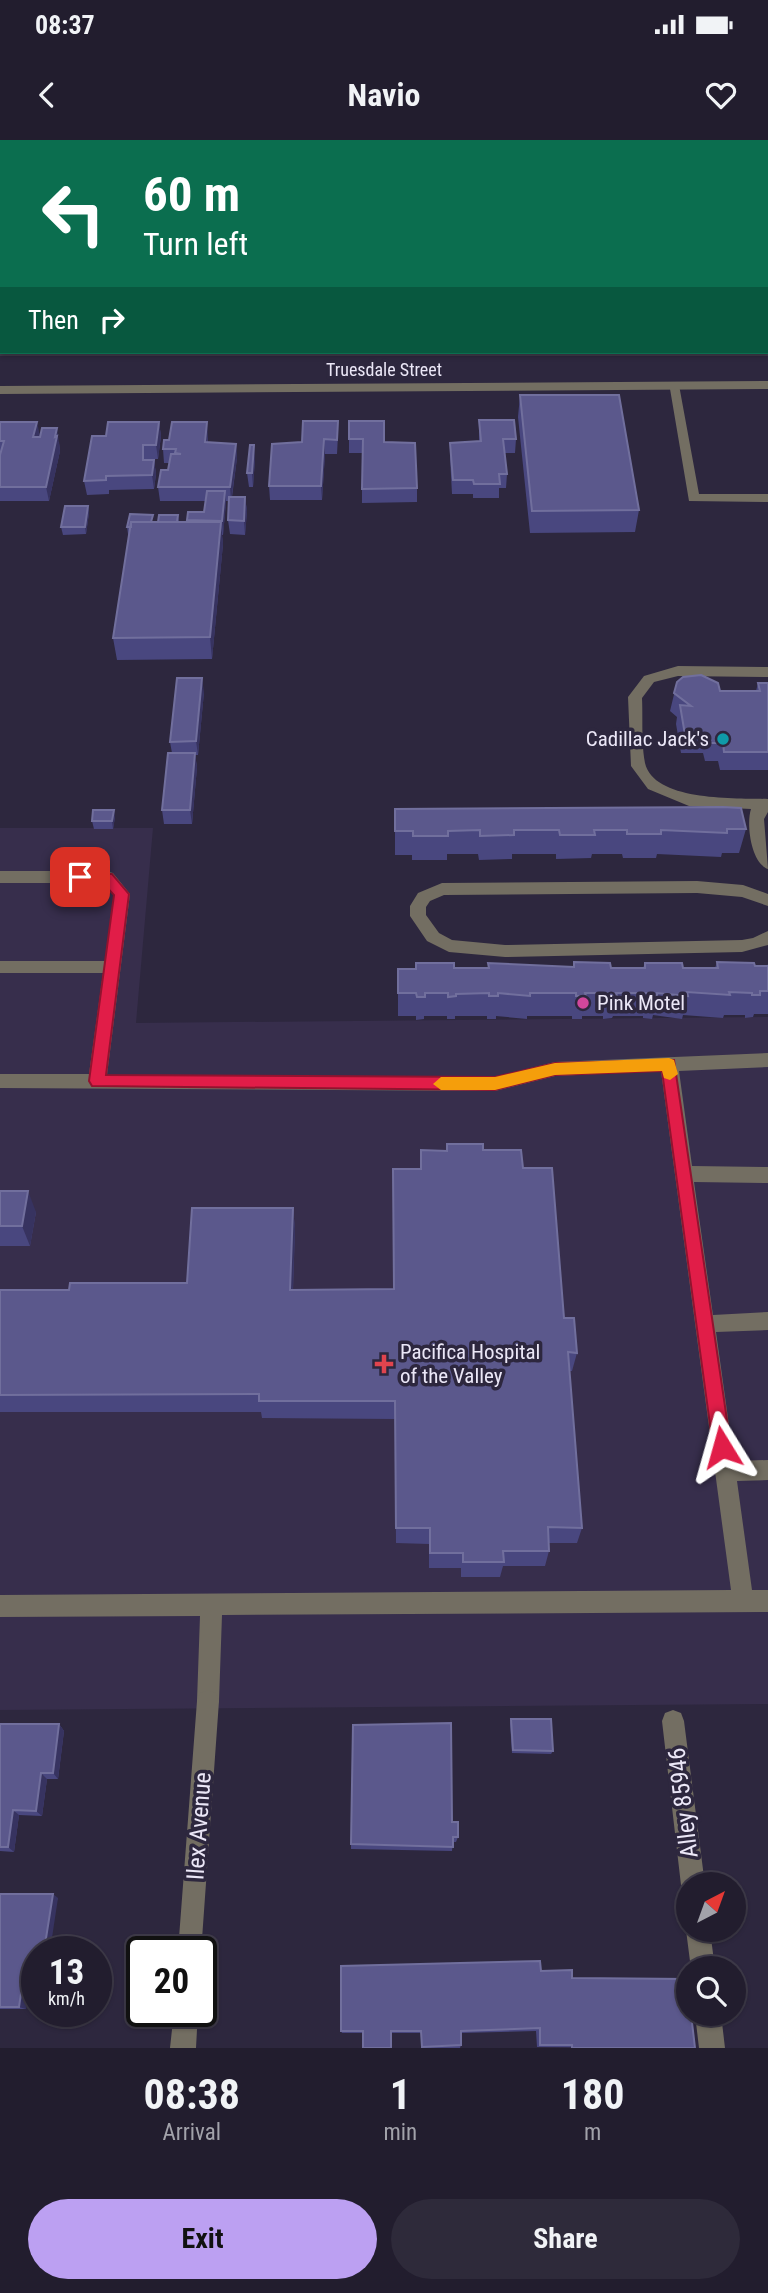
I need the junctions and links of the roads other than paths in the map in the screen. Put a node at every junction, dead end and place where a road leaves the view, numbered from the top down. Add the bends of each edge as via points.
1 (768, 384) edge
2 (673, 385) junction
3 (0, 390) edge
4 (768, 499) edge
5 (768, 672) edge
6 (767, 804) edge
7 (768, 863) edge
8 (0, 877) edge
9 (768, 900) edge
10 (768, 937) edge
11 (0, 967) edge
12 (112, 967) junction
13 (768, 1059) edge
14 (669, 1064) junction
15 (0, 1081) edge
16 (97, 1081) junction
17 (684, 1174) junction
18 (768, 1175) edge
19 (768, 1321) edge
20 (705, 1324) junction
21 (768, 1470) edge
22 (725, 1471) junction
23 (768, 1601) edge
24 (743, 1602) junction
25 (211, 1604) junction
26 (0, 1606) edge
27 (673, 1721) dead end
28 (691, 1872) edge
29 (191, 1936) edge
30 (709, 2026) edge
31 (185, 2027) edge
32 (183, 2048) edge
33 (712, 2048) edge

1 - 2 street, Truesdale Street
2 - 3 street, Truesdale Street
2 - 4 street via 693,498
5 - 6 street via 678,671 649,679 635,697 638,766 653,785 694,802
6 - 7 street via 756,819
8 - 12 street via 107,877 122,894
9 - 10 street via 743,891 697,887 442,889 424,897 418,916 433,937 449,946 505,951 742,946
11 - 12 street
12 - 16 street
13 - 14 street
14 - 16 street via 555,1069 495,1084
14 - 17 street
15 - 16 street
17 - 18 street
17 - 20 street
19 - 20 street
20 - 22 street
21 - 22 street
22 - 24 street
23 - 24 street
24 - 25 street
25 - 26 street
25 - 29 street, Ilex Avenue
27 - 28 street, Alley 85946
30 - 33 street
31 - 32 street

